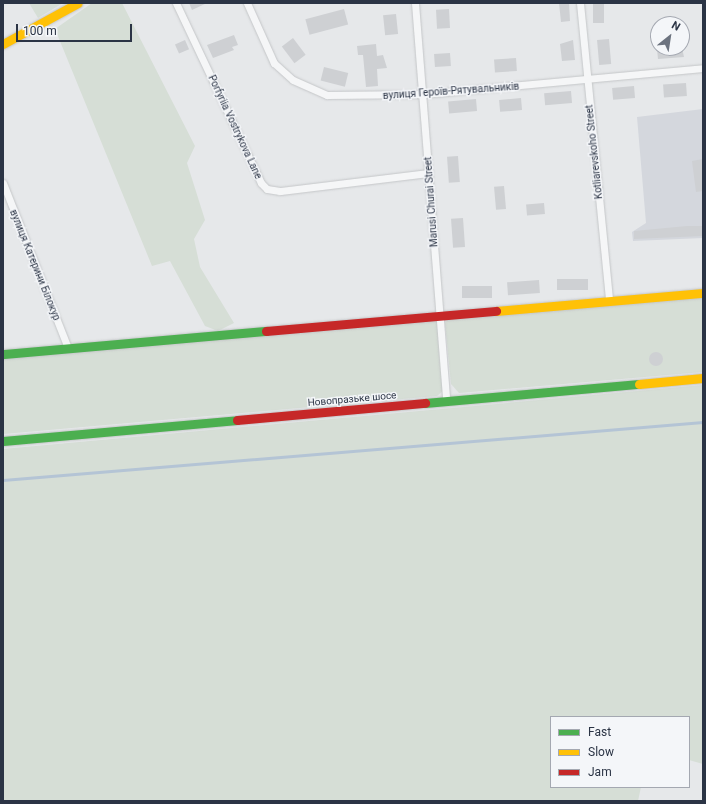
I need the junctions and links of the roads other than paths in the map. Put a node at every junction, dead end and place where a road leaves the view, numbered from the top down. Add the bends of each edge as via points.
1 (78, 3) edge
2 (176, 3) edge
3 (247, 3) edge
4 (415, 3) edge
5 (580, 3) edge
6 (3, 44) edge
7 (703, 68) edge
8 (587, 80) junction
9 (424, 94) junction
10 (429, 173) junction
11 (3, 183) edge
12 (703, 293) edge
13 (609, 301) junction
14 (439, 317) junction
15 (68, 348) junction
16 (3, 354) edge
17 (703, 378) edge
18 (446, 401) junction
19 (3, 441) edge

1 - 6 street
2 - 10 street, Porfyriia Vostrykova Lane via 261,183 267,189 280,191
3 - 9 street, вулиця Героїв-Рятувальників via 274,63 304,87 340,97
4 - 9 street, Marusi Churai Street
5 - 8 street, Kotliarevskoho Street
7 - 8 street, вулиця Героїв-Рятувальників
8 - 9 street, вулиця Героїв-Рятувальників
8 - 13 street, Kotliarevskoho Street
9 - 10 street, Marusi Churai Street
10 - 14 street, Marusi Churai Street
11 - 15 street, вулиця Катерини Білокур
12 - 13 street
13 - 14 street
14 - 15 street
14 - 18 street, Marusi Churai Street
15 - 16 street
17 - 18 street, Новопразьке шосе
18 - 19 street, Новопразьке шосе

